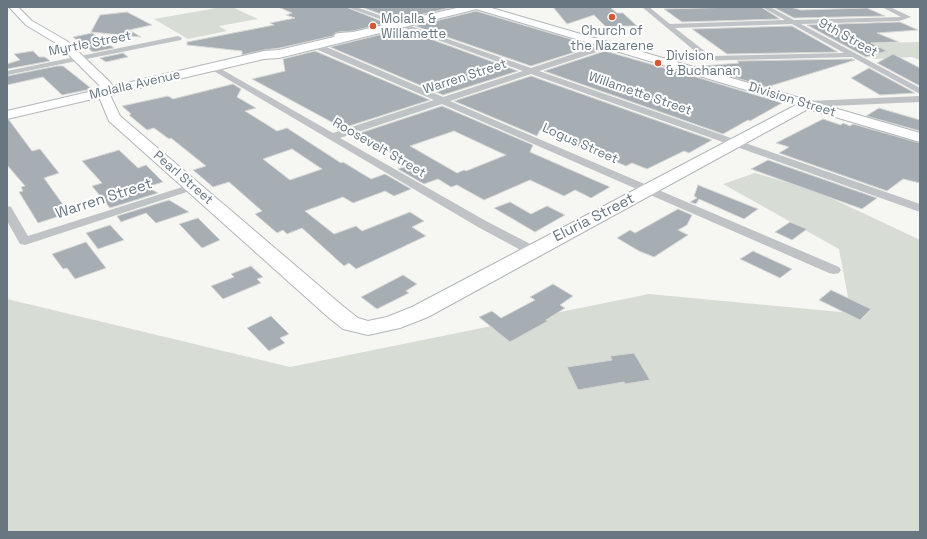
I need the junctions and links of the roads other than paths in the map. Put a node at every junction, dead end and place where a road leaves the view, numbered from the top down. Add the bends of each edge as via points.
1 (13, 7) edge
2 (350, 7) edge
3 (465, 7) edge
4 (474, 7) edge
5 (480, 7) edge
6 (645, 7) edge
7 (765, 7) edge
8 (885, 7) edge
9 (530, 12) dead end
10 (428, 17) junction
11 (794, 22) junction
12 (397, 24) junction
13 (544, 26) junction
14 (669, 26) junction
15 (353, 34) junction
16 (178, 38) dead end
17 (314, 45) junction
18 (609, 45) junction
19 (264, 55) junction
20 (854, 55) junction
21 (80, 58) junction
22 (710, 59) junction
23 (659, 60) junction
24 (211, 67) junction
25 (531, 71) junction
26 (7, 73) edge
27 (920, 91) edge
28 (106, 92) junction
29 (920, 99) edge
30 (443, 101) junction
31 (808, 104) junction
32 (7, 115) edge
33 (332, 137) junction
34 (920, 138) edge
35 (737, 143) junction
36 (192, 187) junction
37 (649, 190) junction
38 (920, 208) edge
39 (7, 210) edge
40 (533, 250) junction
41 (834, 270) dead end
42 (378, 326) joint

1 - 21 street, Pearl Street via 29,23 59,40
2 - 12 street, Willamette Street
3 - 10 main road, Molalla Avenue
4 - 10 main road, Molalla Avenue
5 - 13 street, Division Street
6 - 14 street
7 - 11 street, 9th Street
8 - 11 street via 908,17 899,20
9 - 13 street via 535,20
10 - 12 main road, Molalla Avenue
11 - 14 street
11 - 20 street, 9th Street
12 - 15 main road, Molalla Avenue
12 - 25 street, Willamette Street
13 - 18 street, Division Street
14 - 22 street
15 - 17 main road, Molalla Avenue
15 - 19 main road, Molalla Avenue via 272,51
16 - 21 street, Myrtle Street
17 - 19 main road, Molalla Avenue
17 - 30 street, Logus Street
18 - 23 street, Division Street
18 - 25 street, Warren Street
19 - 24 main road, Molalla Avenue
20 - 22 street
20 - 27 street, 9th Street
21 - 26 street, Myrtle Street
21 - 28 street, Pearl Street via 106,85
22 - 23 street
23 - 31 street, Division Street
24 - 28 main road, Molalla Avenue
24 - 33 street, Roosevelt Street
25 - 30 street, Warren Street
25 - 35 street, Willamette Street
28 - 32 main road, Molalla Avenue
28 - 36 street, Pearl Street via 105,98 114,118
29 - 31 street
30 - 33 street, Warren Street
30 - 37 street, Logus Street
31 - 34 street, Division Street
31 - 35 street, Eluria Street
33 - 40 street, Roosevelt Street via 482,224
35 - 37 street, Eluria Street
35 - 38 street, Willamette Street
36 - 39 street, Warren Street via 25,241
36 - 42 street, Pearl Street via 343,318 358,326
37 - 40 street, Eluria Street
37 - 41 street, Logus Street
40 - 42 street, Eluria Street via 420,312

